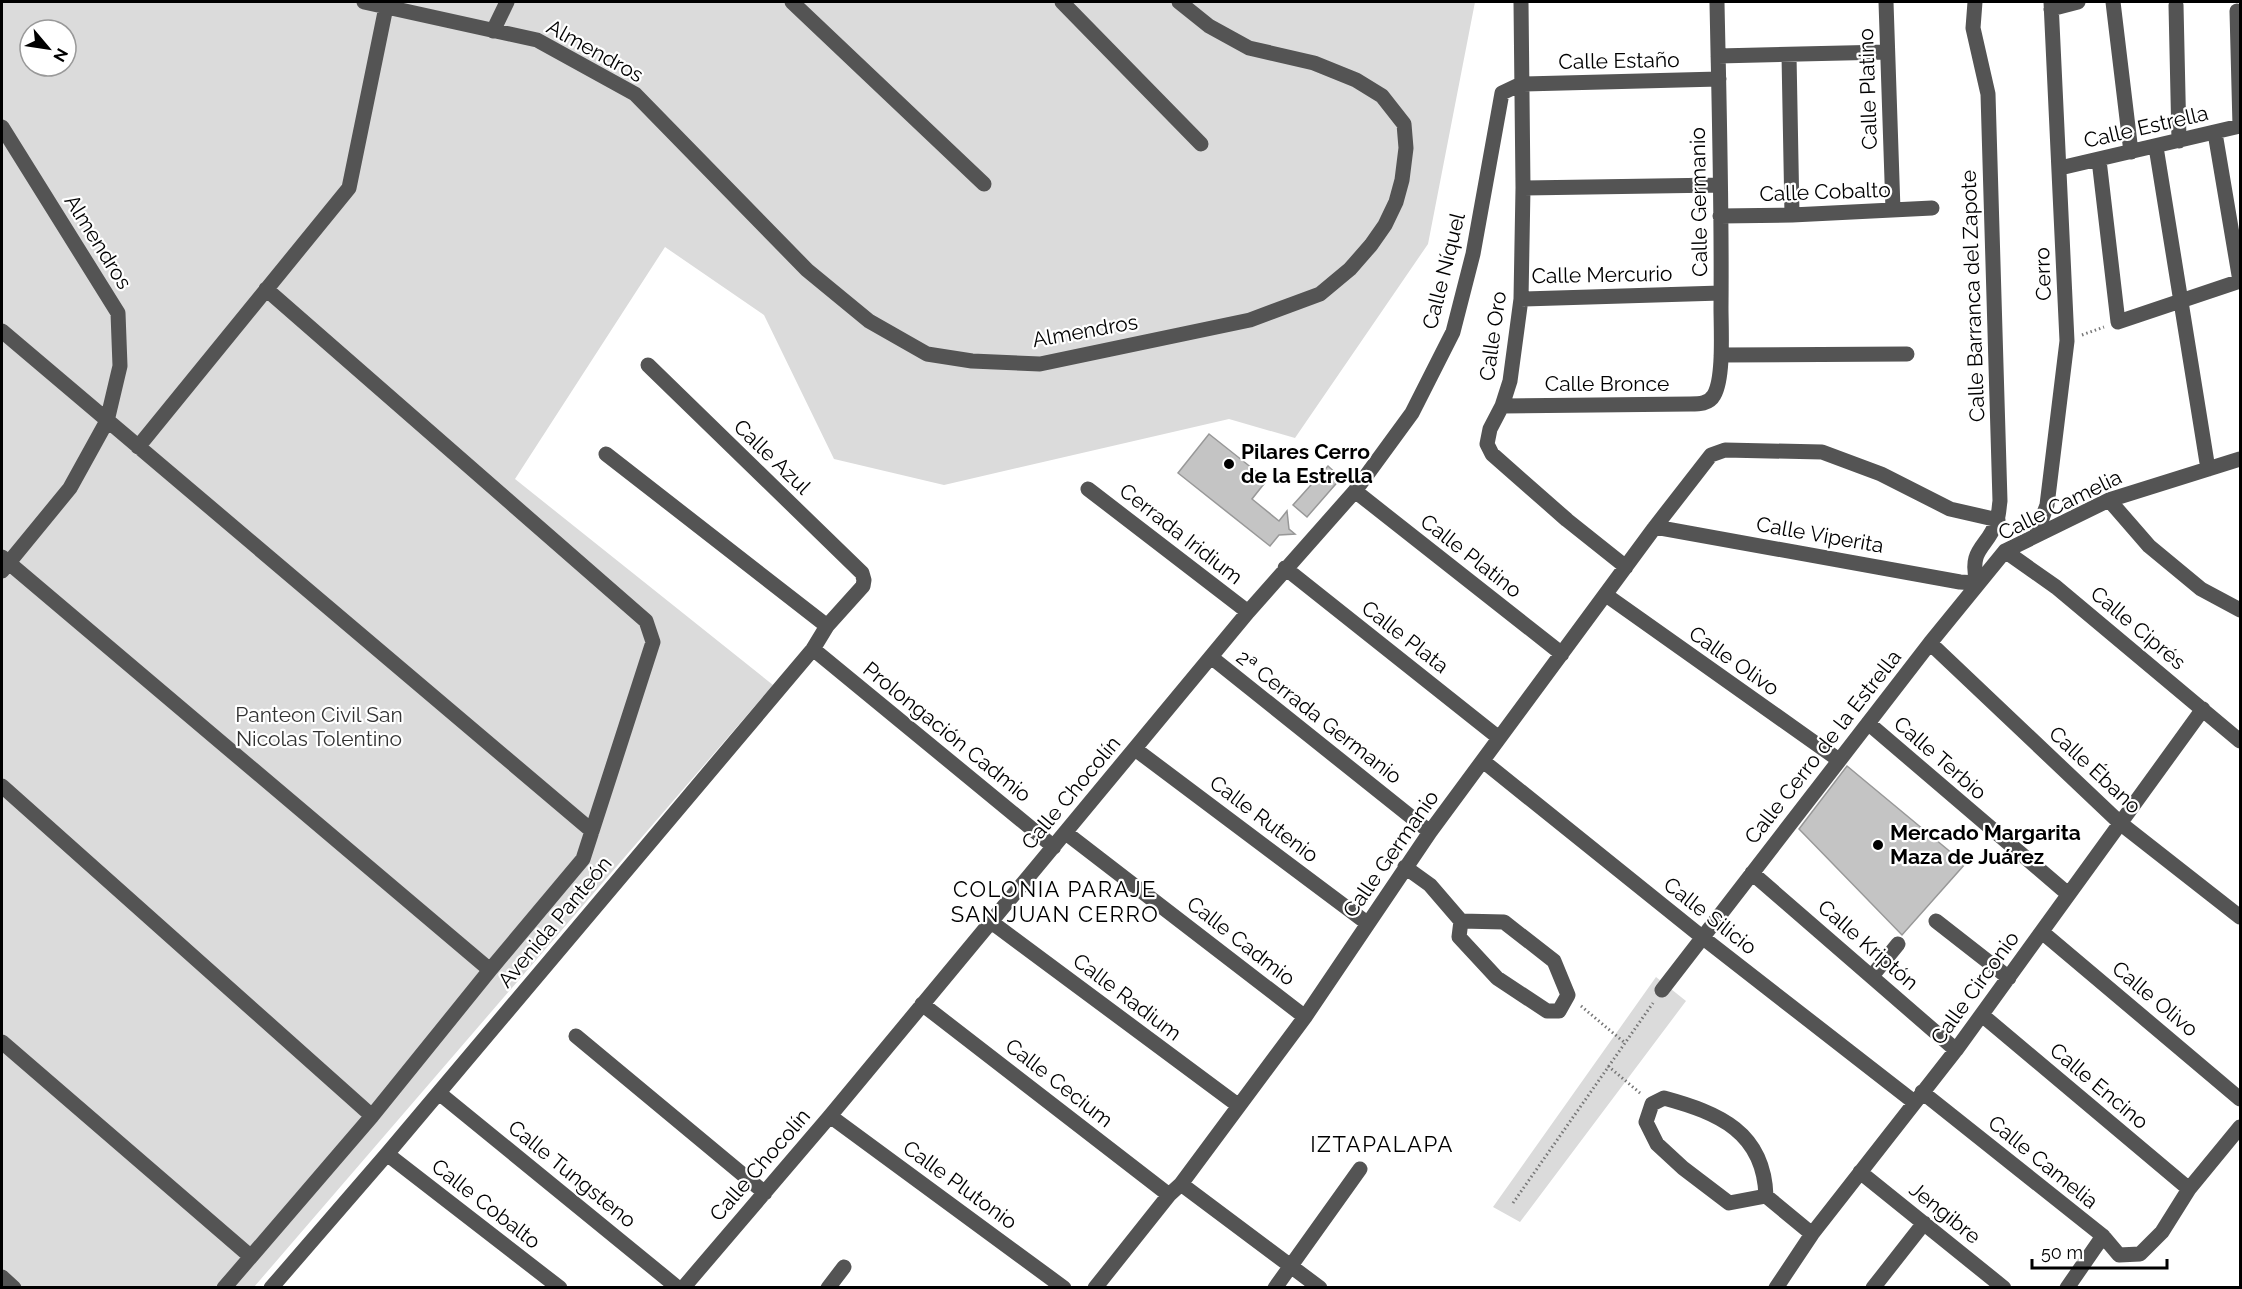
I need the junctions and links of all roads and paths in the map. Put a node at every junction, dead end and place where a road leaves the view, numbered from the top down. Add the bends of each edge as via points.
1 (363, 2) edge
2 (507, 2) edge
3 (792, 2) edge
4 (1062, 2) edge
5 (1179, 2) edge
6 (1521, 2) edge
7 (1716, 2) edge
8 (1886, 2) edge
9 (1975, 2) edge
10 (2078, 2) edge
11 (2113, 2) edge
12 (2051, 5) edge
13 (2176, 5) dead end
14 (386, 7) junction
15 (2237, 11) dead end
16 (493, 31) junction
17 (1887, 52) junction
18 (1790, 54) junction
19 (1718, 56) junction
20 (1719, 79) junction
21 (1521, 84) junction
22 (2240, 126) edge
23 (2, 127) edge
24 (2215, 133) junction
25 (2179, 141) junction
26 (1201, 144) dead end
27 (2156, 147) junction
28 (2131, 152) junction
29 (2099, 160) junction
30 (2060, 168) junction
31 (984, 184) dead end
32 (1720, 185) junction
33 (1523, 188) junction
34 (1932, 208) dead end
35 (1893, 210) junction
36 (1792, 215) junction
37 (1720, 216) junction
38 (2240, 281) edge
39 (266, 289) junction
40 (1721, 293) junction
41 (1521, 298) junction
42 (2181, 301) junction
43 (2, 331) edge
44 (1907, 354) dead end
45 (1721, 355) junction
46 (648, 365) dead end
47 (1711, 400) joint
48 (1503, 406) junction
49 (107, 421) junction
50 (138, 447) junction
51 (606, 454) dead end
52 (2241, 459) edge
53 (2208, 469) junction
54 (1088, 489) dead end
55 (1355, 491) junction
56 (2109, 500) junction
57 (1998, 520) junction
58 (1655, 527) junction
59 (2036, 535) junction
60 (2005, 551) junction
61 (4, 563) edge
62 (1626, 567) junction
63 (1285, 568) junction
64 (864, 580) joint
65 (1977, 583) junction
66 (1606, 595) junction
67 (2238, 605) edge
68 (1248, 612) junction
69 (827, 626) junction
70 (1930, 643) junction
71 (813, 649) junction
72 (1562, 654) junction
73 (1211, 657) junction
74 (2203, 709) junction
75 (1868, 723) junction
76 (1499, 738) junction
77 (2241, 741) edge
78 (1135, 749) junction
79 (1839, 760) junction
80 (1483, 761) junction
81 (2, 786) edge
82 (2120, 823) junction
83 (592, 831) junction
84 (1066, 832) junction
85 (1430, 832) junction
86 (1054, 847) junction
87 (1405, 867) junction
88 (1752, 873) junction
89 (2068, 894) junction
90 (2241, 917) edge
91 (990, 921) junction
92 (1461, 921) junction
93 (1936, 921) dead end
94 (1367, 923) junction
95 (2042, 932) junction
96 (1702, 937) junction
97 (1898, 944) dead end
98 (490, 970) junction
99 (1872, 976) junction
100 (2008, 978) junction
101 (1662, 990) joint
102 (1568, 995) junction
103 (922, 1004) junction
104 (1982, 1015) junction
105 (1305, 1017) junction
106 (576, 1036) dead end
107 (2, 1042) edge
108 (1625, 1043) junction
109 (1956, 1050) junction
110 (1608, 1066) junction
111 (439, 1093) junction
112 (1918, 1097) junction
113 (2241, 1099) edge
114 (1652, 1104) junction
115 (1239, 1106) junction
116 (372, 1116) junction
117 (830, 1116) junction
118 (2241, 1127) edge
119 (387, 1154) junction
120 (1360, 1169) dead end
121 (1860, 1172) junction
122 (1181, 1184) junction
123 (2189, 1189) junction
124 (765, 1193) junction
125 (1169, 1195) junction
126 (1766, 1196) junction
127 (1513, 1203) dead end
128 (1924, 1223) junction
129 (1812, 1234) junction
130 (2103, 1236) junction
131 (250, 1256) junction
132 (1291, 1266) junction
133 (844, 1267) dead end
134 (2, 1277) edge
135 (1882, 1284) edge
136 (14, 1287) edge
137 (224, 1287) edge
138 (271, 1287) edge
139 (560, 1287) edge
140 (681, 1287) edge
141 (828, 1287) edge
142 (1064, 1287) edge
143 (1095, 1287) edge
144 (1275, 1287) edge
145 (1320, 1287) edge
146 (1776, 1287) edge
147 (2004, 1287) edge
148 (2067, 1287) edge

1 - 14 street, Almendros
2 - 16 street
3 - 31 street
4 - 26 street
5 - 16 street, Almendros via 1209,26 1249,48 1314,63 1356,80 1382,96 1404,124 1406,148 1396,202 1371,245 1350,270 1320,294 1250,320 1040,364 972,361 927,354 869,321 807,270 635,94 537,40
6 - 21 street
7 - 19 street, Calle Germanio
8 - 17 street, Calle Platino
9 - 57 street, Calle Barranca del Zapote via 1973,28 1988,94
10 - 12 street
11 - 28 street
12 - 30 street, Cerro
13 - 25 street
14 - 16 street, Almendros
14 - 39 street via 349,188
15 - 22 street
17 - 18 street
17 - 35 street, Calle Platino
18 - 19 street
18 - 36 street
19 - 20 street, Calle Germanio
20 - 21 street, Calle Estaño
20 - 32 street, Calle Germanio
21 - 33 street
21 - 55 street, Calle Níquel via 1502,93 1473,254 1453,332 1412,413
22 - 24 street, Calle Estrella
23 - 49 street, Almendros via 118,313 120,366
24 - 25 street, Calle Estrella
24 - 38 street
25 - 27 street, Calle Estrella
27 - 28 street, Calle Estrella
27 - 42 street
28 - 29 street, Calle Estrella
29 - 30 street, Calle Estrella
29 - 42 street via 2118,322
30 - 59 street, Cerro via 2067,341 2047,505
32 - 33 street
32 - 37 street, Calle Germanio
33 - 41 street, Calle Oro
34 - 35 street, Calle Cobalto
35 - 36 street, Calle Cobalto
36 - 37 street, Calle Cobalto
37 - 40 street, Calle Germanio
38 - 42 street
39 - 50 street
39 - 83 street via 646,621 653,642
40 - 41 street, Calle Mercurio
40 - 45 street, Calle Germanio
41 - 48 street, Calle Oro
42 - 53 street
43 - 49 street
44 - 45 street
45 - 47 street, Calle Germanio via 1718,386
46 - 64 street, Calle Azul via 862,573
47 - 48 street, Calle Bronce via 1690,405
48 - 62 street, Calle Oro via 1490,429 1487,444 1492,454
49 - 50 street
49 - 61 street, Almendros via 70,488
50 - 83 street
51 - 69 street
52 - 53 street, Calle Camelia
53 - 56 street, Calle Camelia
54 - 68 street, Cerrada Iridium
55 - 63 street, Calle Chocolín
55 - 72 street, Calle Platino
56 - 59 street, Calle Camelia
56 - 67 street via 2149,546 2201,589
57 - 58 street, Calle Germanio via 1950,509 1881,474 1822,452 1725,450 1711,455
57 - 65 street, Calle Barranca del Zapote via 1975,556
58 - 62 street, Calle Germanio
58 - 65 street, Calle Viperita
59 - 60 street, Calle Camelia
60 - 65 street, Calle Camelia
60 - 74 street, Calle Ciprés via 2056,587
61 - 98 street
62 - 66 street, Calle Germanio
63 - 68 street, Calle Chocolín
63 - 76 street, Calle Plata
64 - 69 street, Avenida Panteón
65 - 70 street, Calle Cerro de la Estrella
66 - 72 street, Calle Germanio
66 - 79 street, Calle Olivo
68 - 73 street, Calle Chocolín
69 - 71 street, Avenida Panteón
70 - 75 street, Calle Cerro de la Estrella
70 - 82 street, Calle Ébano
71 - 86 street, Prolongación Cadmio
71 - 111 street, Avenida Panteón
72 - 76 street, Calle Germanio
73 - 78 street, Calle Chocolín
73 - 85 street, 2ª Cerrada Germanio
74 - 77 street, Calle Ciprés
74 - 82 street, Calle Circonio
75 - 79 street, Calle Cerro de la Estrella
75 - 89 street, Calle Terbio
76 - 80 street, Calle Germanio
78 - 84 street, Calle Chocolín
78 - 94 street, Calle Rutenio
79 - 88 street, Calle Cerro de la Estrella
80 - 85 street, Calle Germanio
80 - 96 street, Calle Silicio
81 - 116 street
82 - 89 street, Calle Circonio
82 - 90 street, Calle Ébano
83 - 98 street via 583,859
84 - 86 street, Calle Chocolín
84 - 105 street, Calle Cadmio
85 - 87 street, Calle Germanio
86 - 91 street, Calle Chocolín
87 - 92 street via 1430,885
87 - 94 street, Calle Germanio
88 - 96 street, Calle Cerro de la Estrella
88 - 99 street, Calle Kriptón
89 - 95 street, Calle Circonio
91 - 103 street, Calle Chocolín
91 - 115 street, Calle Radium
92 - 102 street via 1503,922 1554,961
92 - 102 street via 1460,938 1497,978 1547,1011 1559,1011
93 - 100 street
94 - 105 street, Calle Germanio
95 - 100 street, Calle Circonio
95 - 113 street, Calle Olivo
96 - 101 street, Calle Cerro de la Estrella
96 - 112 street, Calle Silicio
97 - 99 street
98 - 116 street
99 - 109 street, Calle Kriptón
100 - 104 street, Calle Circonio
101 - 108 path
102 - 108 path
103 - 117 street, Calle Chocolín
103 - 125 street, Calle Cecium
104 - 109 street, Calle Circonio
104 - 123 street, Calle Encino
105 - 115 street, Calle Germanio
106 - 124 street
107 - 131 street
108 - 110 path
109 - 112 street, Calle Circonio
110 - 114 path
110 - 127 path
111 - 119 street, Avenida Panteón
111 - 140 street, Calle Tungsteno
112 - 121 street, Calle Circonio
112 - 130 street, Calle Camelia
114 - 126 street via 1664,1098 1698,1107 1728,1122 1752,1146 1765,1177
114 - 126 street via 1647,1122 1657,1144 1683,1168 1729,1203
115 - 122 street, Calle Germanio
116 - 131 street
117 - 124 street, Calle Chocolín
117 - 142 street, Calle Plutonio
118 - 123 street
119 - 138 street, Avenida Panteón
119 - 139 street, Calle Cobalto
120 - 132 street
121 - 128 street, Jengibre
121 - 129 street, Calle Circonio
122 - 125 street, Calle Germanio
122 - 132 street
123 - 130 street, Calle Camelia via 2162,1232 2140,1254 2119,1255
124 - 140 street, Calle Chocolín
125 - 143 street, Calle Germanio
126 - 129 street
128 - 135 street
128 - 147 street, Jengibre
129 - 146 street, Calle Circonio
130 - 148 street
131 - 137 street
132 - 144 street
132 - 145 street
133 - 141 street
134 - 136 street

